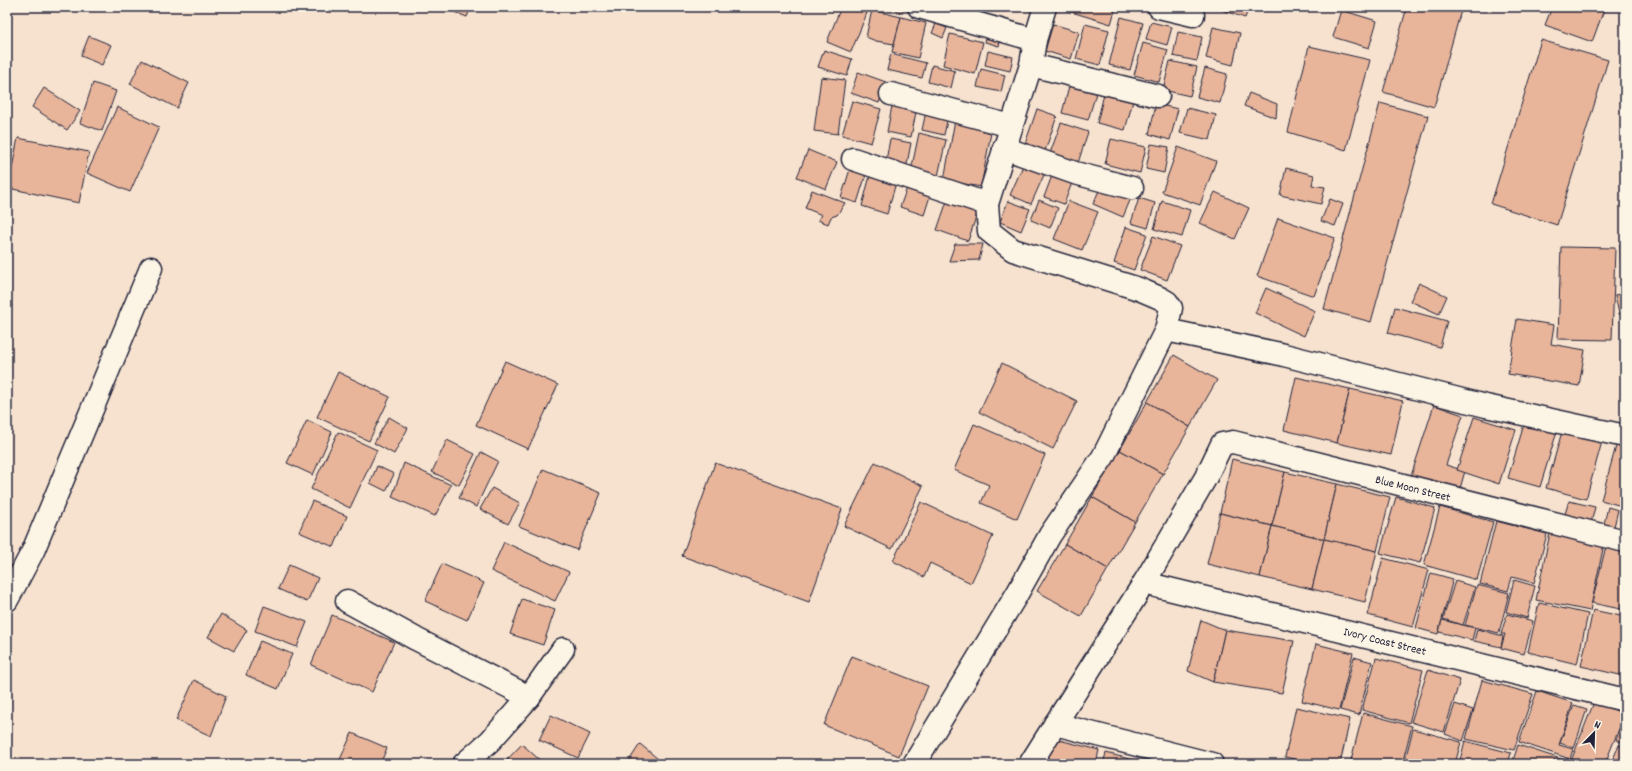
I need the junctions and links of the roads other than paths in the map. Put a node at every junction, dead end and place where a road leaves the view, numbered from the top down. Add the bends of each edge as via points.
1 (919, 7) edge
2 (1045, 7) edge
3 (1159, 7) edge
4 (1193, 15) dead end
5 (1035, 40) junction
6 (1031, 65) junction
7 (891, 94) dead end
8 (1158, 96) dead end
9 (1011, 126) junction
10 (1004, 148) junction
11 (853, 159) dead end
12 (1132, 188) dead end
13 (988, 204) junction
14 (150, 268) dead end
15 (1166, 330) junction
16 (1625, 436) edge
17 (1625, 541) edge
18 (1144, 582) junction
19 (7, 600) edge
20 (347, 601) dead end
21 (563, 649) dead end
22 (529, 697) junction
23 (1625, 700) edge
24 (1055, 724) junction
25 (464, 764) edge
26 (914, 764) edge
27 (1030, 764) edge
28 (1212, 764) edge

1 - 5 street
2 - 5 street
3 - 4 street
5 - 6 street
6 - 8 street
6 - 9 street
7 - 9 street
9 - 10 street
10 - 12 street via 1075,173
10 - 13 street
11 - 13 street
13 - 15 street via 989,231 1013,250 1139,289 1167,302 1171,308
14 - 19 street via 33,551
15 - 16 street via 1280,354 1486,406
15 - 26 street via 1103,457 1050,535
17 - 18 street, Blue Moon Street via 1233,442 1222,444 1206,477
18 - 23 street, Ivory Coast Street
18 - 24 street
20 - 22 street
21 - 22 street
22 - 25 street via 490,742
24 - 27 street
24 - 28 street

